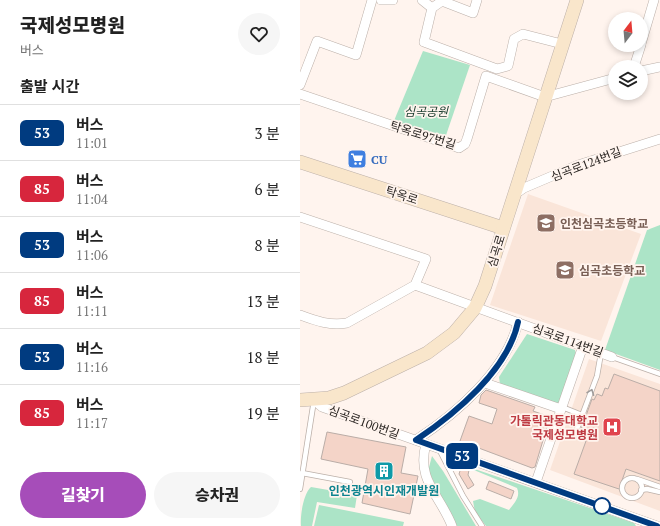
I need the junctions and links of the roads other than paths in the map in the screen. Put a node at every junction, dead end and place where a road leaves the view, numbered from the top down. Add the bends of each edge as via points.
1 (372, 0) edge
2 (381, 0) edge
3 (393, 0) edge
4 (422, 0) edge
5 (477, 0) edge
6 (577, 0) edge
7 (654, 0) edge
8 (432, 8) junction
9 (648, 20) edge
10 (562, 44) junction
11 (660, 67) edge
12 (648, 70) edge
13 (608, 80) edge
14 (300, 85) edge
15 (300, 94) edge
16 (545, 97) junction
17 (660, 138) edge
18 (300, 162) edge
19 (514, 195) junction
20 (300, 217) edge
21 (503, 228) junction
22 (415, 285) junction
23 (475, 308) junction
24 (300, 315) edge
25 (518, 322) junction
26 (583, 346) junction
27 (601, 352) junction
28 (612, 356) joint
29 (660, 374) edge
30 (485, 383) junction
31 (300, 400) edge
32 (314, 400) junction
33 (561, 408) junction
34 (582, 415) junction
35 (554, 429) junction
36 (416, 440) junction
37 (426, 444) junction
38 (438, 448) junction
39 (302, 473) junction
40 (636, 479) junction
41 (350, 482) dead end
42 (536, 482) junction
43 (660, 487) edge
44 (300, 489) edge
45 (641, 490) junction
46 (660, 492) edge
47 (452, 526) edge
48 (482, 526) edge
49 (657, 526) edge

1 - 14 street via 356,55 317,40
2 - 3 street
4 - 8 street
5 - 8 street via 473,13 442,1
6 - 10 street, 심곡로
7 - 9 street
8 - 10 street via 424,42 497,68 508,66 514,39 523,34
10 - 16 street, 심곡로
11 - 12 street
13 - 16 street
15 - 16 street, 탁옥로97번길 via 459,148 466,139 486,76
16 - 19 street, 심곡로
17 - 19 street, 심곡로124번길 via 578,165 524,188
18 - 21 street, 탁옥로
19 - 21 street, 심곡로
20 - 22 street via 426,259
21 - 23 street, 심곡로 via 485,286
22 - 23 street, 심곡로114번길
22 - 24 street via 347,323 327,324
23 - 25 street, 심곡로114번길
23 - 32 street, 심곡로 via 454,333 427,353 344,393
25 - 26 street, 심곡로114번길
25 - 30 street via 509,346
26 - 27 street, 심곡로114번길
26 - 33 street
27 - 28 street, 심곡로114번길
34 -> 27 lane via 597,376
28 - 29 lane, 심곡로114번길
30 - 33 street
30 - 36 street via 440,423
31 - 32 street, 심곡로
32 - 36 street, 심곡로100번길 via 322,406
32 - 39 lane
33 - 34 lane
33 - 35 street
34 - 35 lane via 575,434
35 - 42 street
36 - 37 street, 심곡로100번길
37 - 38 street, 심곡로100번길
37 - 47 street via 423,462 425,476
38 - 42 street, 심곡로100번길
38 - 48 lane
39 - 41 lane
39 - 44 lane
40 - 43 lane
40 - 45 lane via 641,484
40 - 45 lane via 624,482 622,487 625,497 634,498
42 - 49 street, 심곡로100번길
45 - 46 lane

